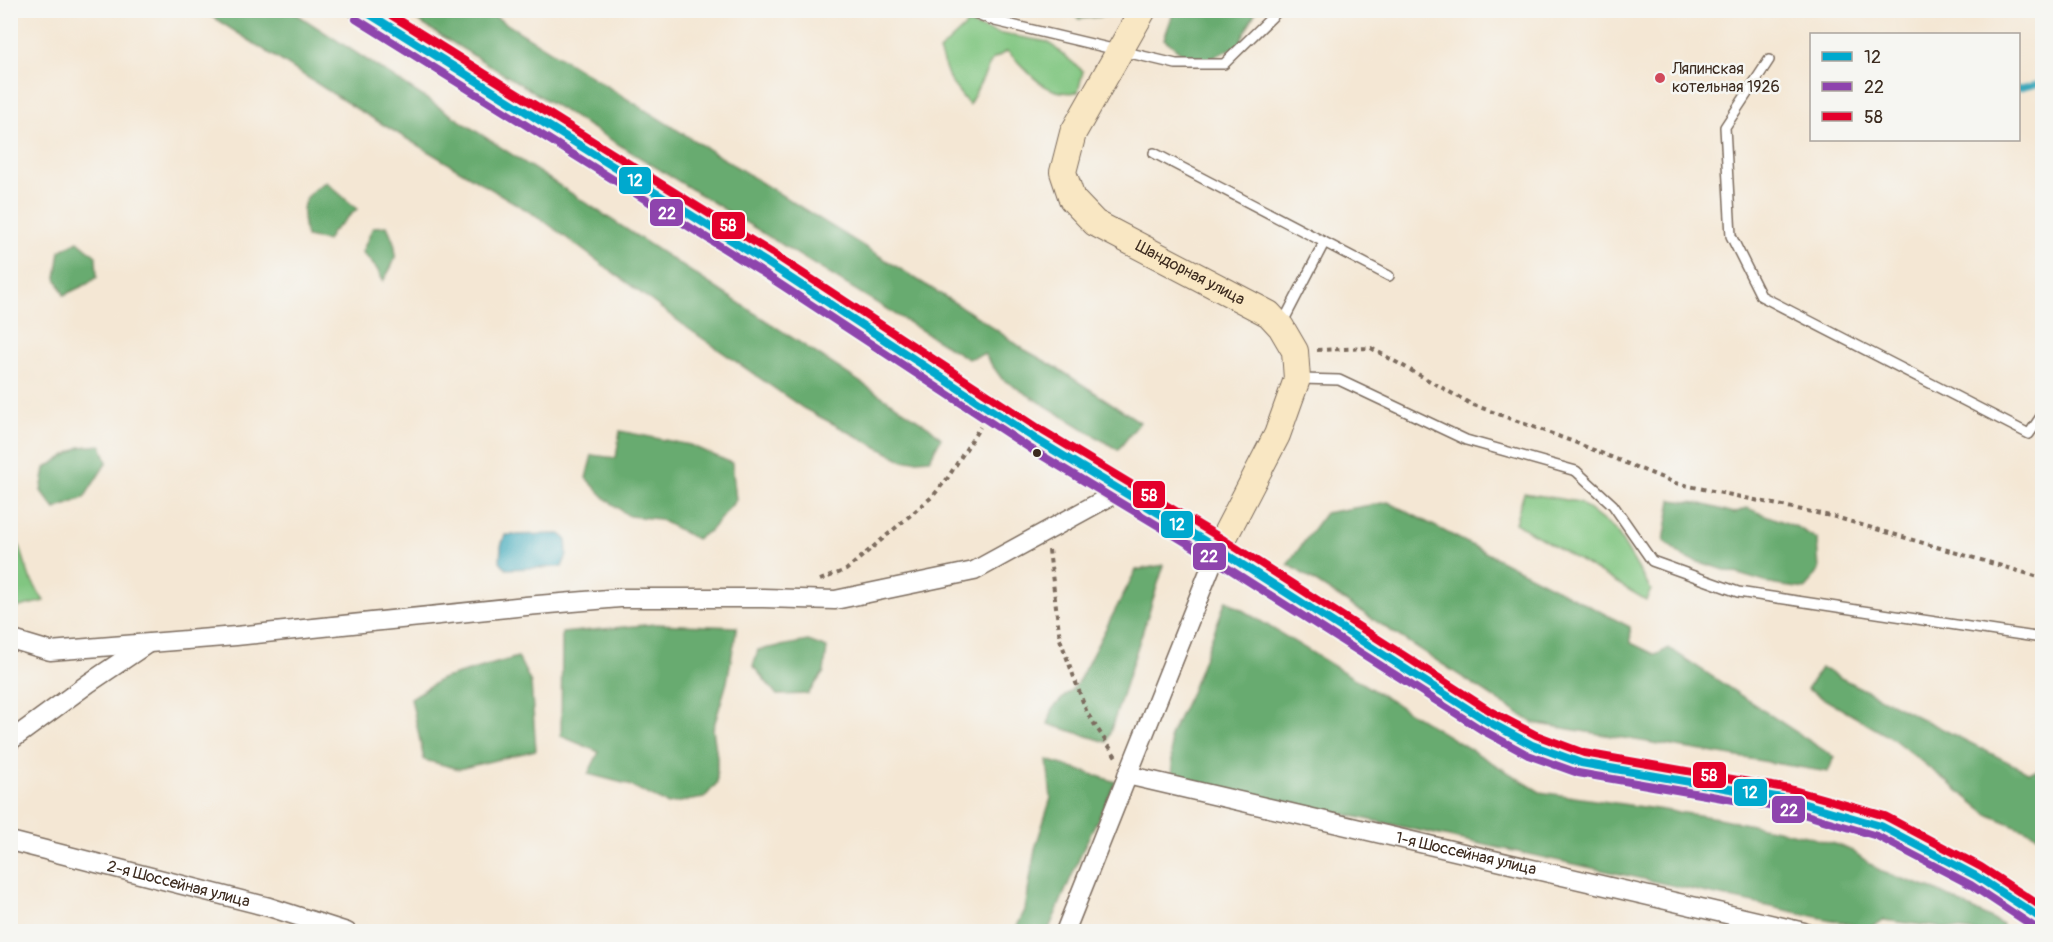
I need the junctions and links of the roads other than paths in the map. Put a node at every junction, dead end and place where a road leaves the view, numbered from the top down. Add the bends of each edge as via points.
1 (362, 10) edge
2 (967, 10) edge
3 (1143, 10) edge
4 (1276, 13) dead end
5 (1119, 50) junction
6 (1769, 60) dead end
7 (1154, 153) dead end
8 (1324, 243) junction
9 (1389, 276) dead end
10 (1281, 327) junction
11 (1298, 379) junction
12 (2043, 415) edge
13 (1120, 491) junction
14 (1218, 549) junction
15 (2043, 638) edge
16 (10, 639) edge
17 (148, 643) junction
18 (10, 741) edge
19 (1127, 775) junction
20 (10, 841) edge
21 (2043, 919) edge
22 (347, 932) edge
23 (1065, 932) edge
24 (1804, 932) edge

1 - 13 main road via 766,262 990,411
2 - 5 lane via 995,21
3 - 5 main road, Шандорная улица
4 - 5 lane via 1224,64 1176,64
5 - 10 main road, Шандорная улица via 1073,133 1063,172 1072,199 1095,223 1269,314
6 - 12 lane via 1725,127 1731,236 1761,296 2029,434
7 - 8 lane
8 - 9 lane
8 - 10 lane
10 - 11 main road, Шандорная улица via 1295,351
11 - 14 main road, Шандорная улица via 1277,435
11 - 15 lane via 1339,380 1466,440 1576,471 1613,505 1652,561 1738,592
13 - 14 main road
13 - 17 street via 974,571 835,600 620,598
14 - 19 street
14 - 21 main road via 1487,721 1532,745 1581,763 1788,799 1881,826 1976,876
16 - 17 street via 50,651
17 - 18 street
19 - 23 street
19 - 24 street, 1-я Шоссейная улица
20 - 22 street, 2-я Шоссейная улица via 269,907

